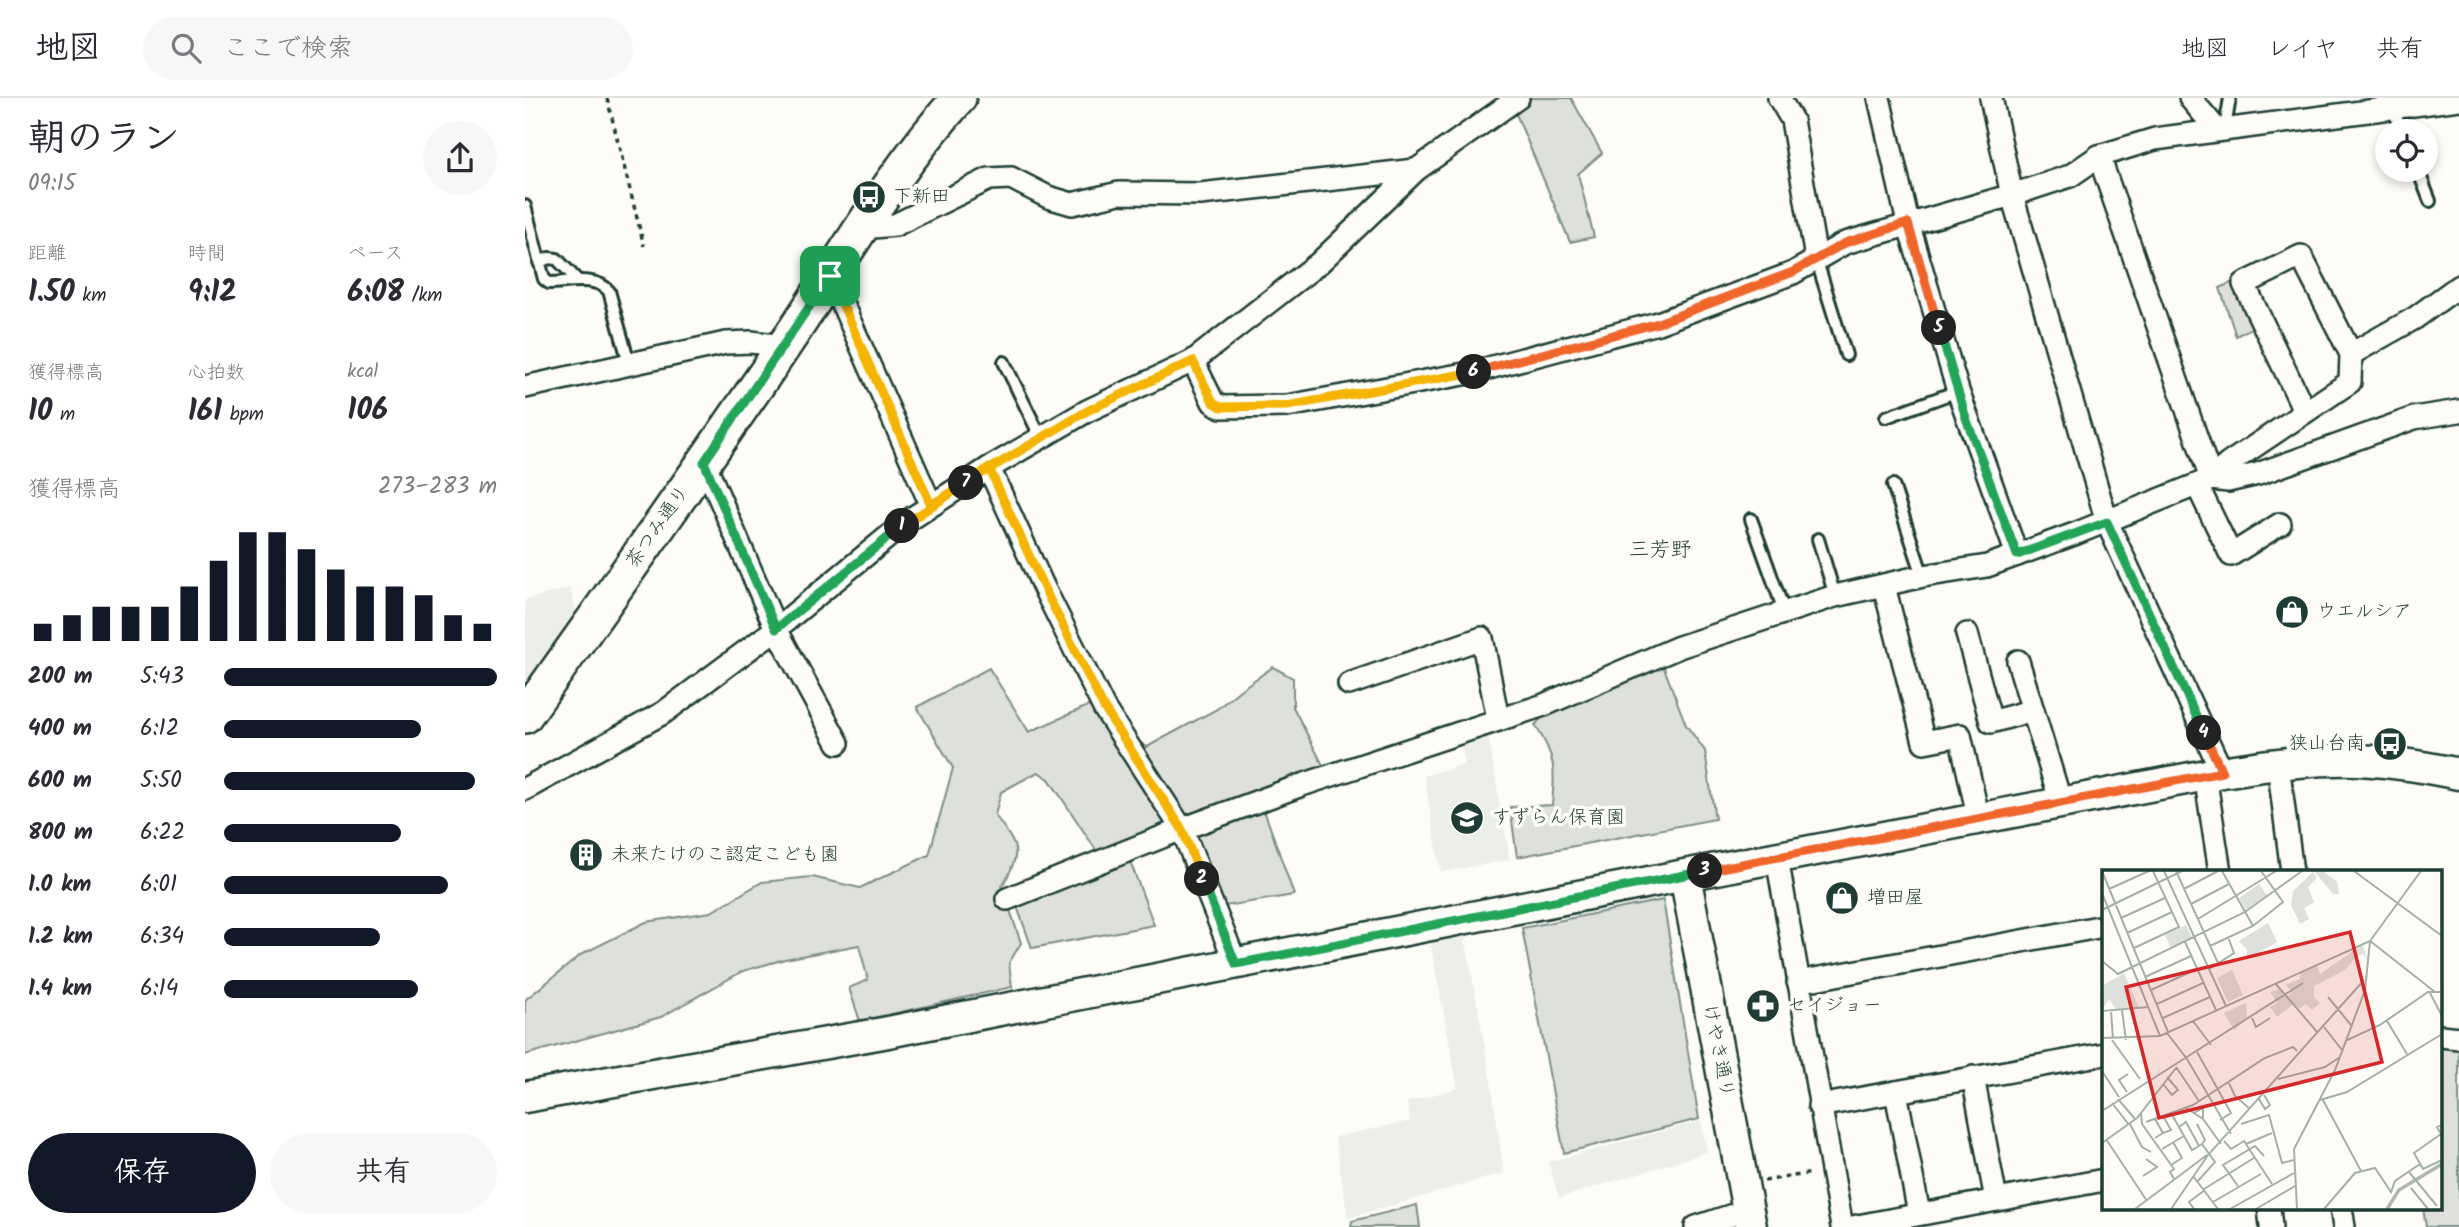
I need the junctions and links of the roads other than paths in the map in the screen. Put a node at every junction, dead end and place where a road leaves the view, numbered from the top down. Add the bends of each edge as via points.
1 (959, 98) edge
2 (1518, 98) edge
3 (1779, 98) edge
4 (1879, 98) edge
5 (1991, 98) edge
6 (2190, 98) edge
7 (2230, 98) edge
8 (2459, 99) edge
9 (2417, 101) edge
10 (2347, 106) edge
11 (2392, 107) junction
12 (2397, 119) edge
13 (2221, 129) junction
14 (2099, 156) junction
15 (1416, 170) junction
16 (2423, 182) edge
17 (2012, 195) junction
18 (2430, 201) dead end
19 (525, 206) edge
20 (1908, 223) junction
21 (862, 228) junction
22 (1816, 258) junction
23 (539, 262) junction
24 (830, 276) junction
25 (578, 281) junction
26 (2459, 286) edge
27 (784, 346) junction
28 (2351, 354) junction
29 (1846, 355) dead end
30 (1193, 361) junction
31 (1004, 362) dead end
32 (629, 363) junction
33 (525, 387) edge
34 (1958, 391) junction
35 (2459, 411) edge
36 (2305, 412) junction
37 (1886, 417) dead end
38 (1041, 438) junction
39 (704, 462) junction
40 (989, 468) junction
41 (2204, 482) junction
42 (1893, 485) dead end
43 (931, 505) junction
44 (1751, 519) dead end
45 (2107, 522) junction
46 (2280, 524) dead end
47 (1818, 539) dead end
48 (2017, 555) junction
49 (1923, 576) junction
50 (1884, 586) junction
51 (1835, 596) junction
52 (1784, 611) junction
53 (776, 629) junction
54 (1967, 634) dead end
55 (2018, 661) dead end
56 (1349, 684) dead end
57 (2033, 710) junction
58 (525, 716) edge
59 (1499, 719) junction
60 (838, 743) dead end
61 (2278, 764) junction
62 (2213, 773) junction
63 (2459, 774) edge
64 (525, 789) edge
65 (2061, 803) junction
66 (1979, 820) junction
67 (1182, 829) junction
68 (1776, 858) junction
69 (2220, 870) edge
70 (2292, 870) edge
71 (1685, 875) junction
72 (1007, 899) dead end
73 (2102, 926) edge
74 (1236, 964) junction
75 (1798, 982) junction
76 (2441, 1036) edge
77 (2459, 1038) edge
78 (2102, 1054) edge
79 (1973, 1077) junction
80 (1896, 1092) junction
81 (525, 1097) edge
82 (1819, 1106) junction
83 (2102, 1180) edge
84 (1996, 1200) junction
85 (1748, 1208) edge
86 (1919, 1214) junction
87 (1696, 1227) edge
88 (1842, 1227) edge
89 (1852, 1227) edge

1 - 21 main road, 茶つみ通り via 931,128
2 - 15 street
3 - 22 street via 1792,120
4 - 20 street
5 - 17 street
6 - 13 street
7 - 13 lane
8 - 9 street
9 - 11 street
10 - 11 street
10 - 13 street
11 - 12 lane
13 - 14 street via 2155,139
14 - 17 street via 2070,176
14 - 41 street
15 - 21 street via 1200,194 1119,193 1072,204 1011,178 989,179 895,225
15 - 30 street via 1319,263
16 - 18 lane
17 - 20 street
17 - 45 street
19 - 23 lane
20 - 22 street via 1845,243
20 - 34 street
21 - 24 main road, 茶つみ通り
22 - 29 lane
22 - 30 street via 1793,272 1658,323 1470,373 1287,406 1221,407 1213,402
23 - 25 lane via 557,259
23 - 25 lane via 549,283
24 - 27 main road, 茶つみ通り
24 - 43 street
25 - 32 lane via 603,285 609,291
26 - 28 street via 2415,318
27 - 32 street via 726,343
27 - 39 main road, 茶つみ通り
28 - 36 street via 2350,382
28 - 36 street via 2301,256 2244,284
30 - 38 street
31 - 38 lane
32 - 33 street
34 - 37 lane
34 - 48 street
35 - 41 street via 2414,418 2259,474
36 - 41 street
38 - 40 street
39 - 53 street
39 - 58 main road, 茶つみ通り
40 - 43 street
40 - 67 street via 1104,708
41 - 45 street
41 - 46 street via 2231,555
42 - 49 lane
43 - 53 street
44 - 52 lane
45 - 48 street
45 - 62 street
47 - 51 lane
48 - 49 street via 1987,566
49 - 50 street
50 - 51 street
50 - 66 street via 1924,742 1960,735
51 - 52 street
52 - 59 street via 1679,647 1544,705
53 - 60 street
53 - 64 street via 663,713
54 - 57 street via 1991,722
55 - 57 street
56 - 59 street via 1482,638
57 - 65 street
59 - 67 street
61 - 62 street
61 - 63 street via 2371,761
61 - 70 street
62 - 65 street
62 - 69 street
65 - 66 street
66 - 68 street
67 - 72 street
67 - 74 street
68 - 71 street
68 - 75 street
71 - 74 street
71 - 85 street, けやき通り
73 - 75 street
74 - 81 street
75 - 82 street
76 - 77 street
78 - 79 street
79 - 80 street
79 - 84 street
80 - 82 street
80 - 86 street
82 - 88 street
83 - 84 street
84 - 86 street
85 - 87 street
86 - 89 street

